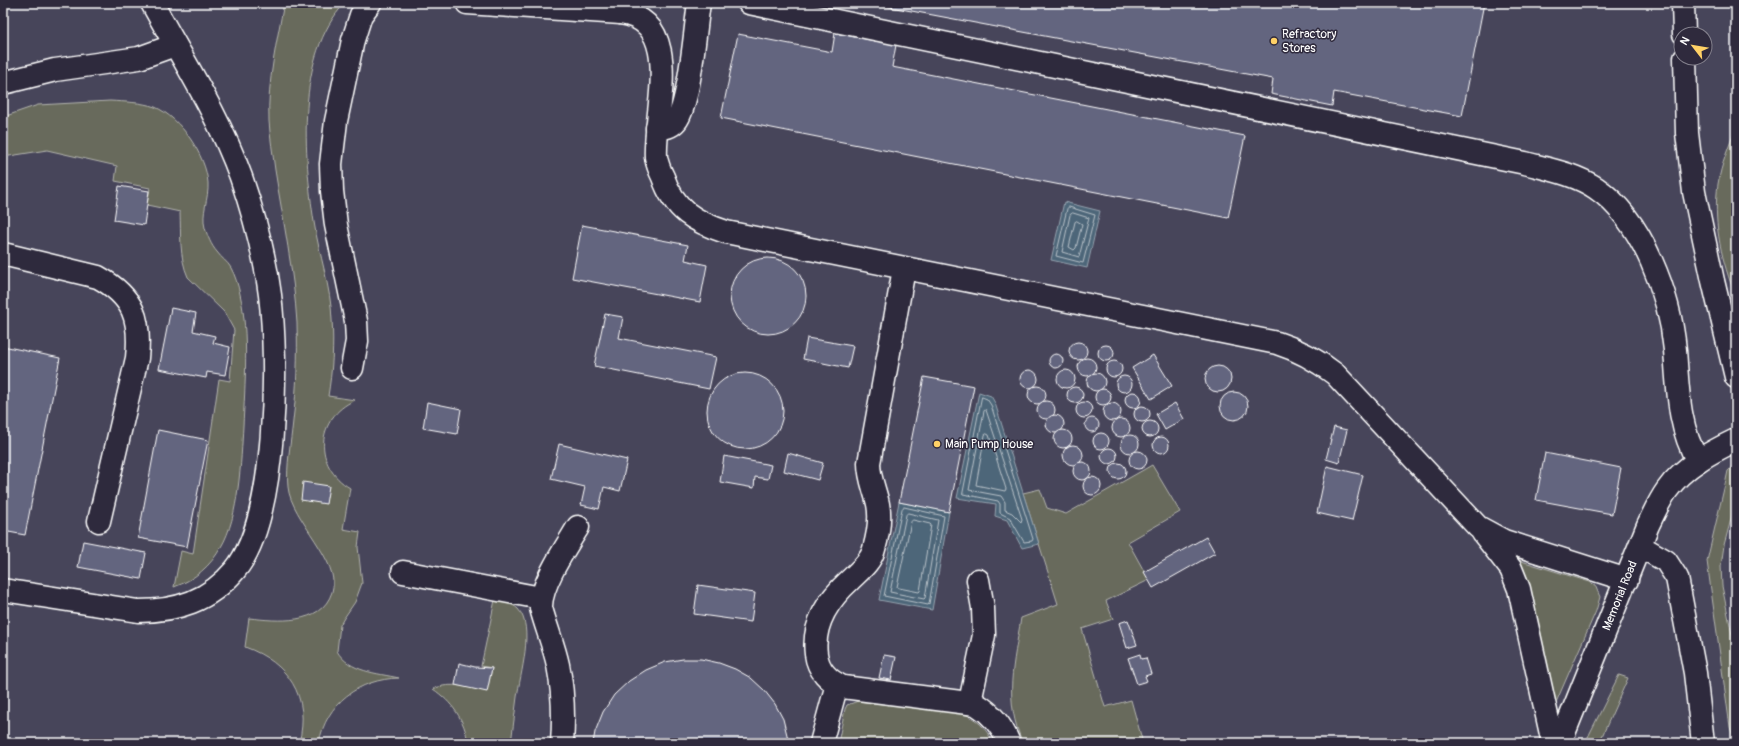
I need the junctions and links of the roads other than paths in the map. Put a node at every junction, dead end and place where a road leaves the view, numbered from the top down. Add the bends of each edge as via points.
1 (152, 3) edge
2 (370, 3) edge
3 (467, 3) edge
4 (698, 3) edge
5 (749, 3) edge
6 (1684, 3) edge
7 (622, 8) edge
8 (1684, 26) edge
9 (175, 45) junction
10 (1685, 66) edge
11 (3, 83) edge
12 (657, 128) junction
13 (3, 254) edge
14 (904, 269) junction
15 (352, 368) dead end
16 (1736, 377) edge
17 (1736, 440) edge
18 (1698, 461) junction
19 (1470, 519) junction
20 (98, 521) dead end
21 (578, 526) dead end
22 (1640, 546) junction
23 (403, 572) dead end
24 (978, 580) dead end
25 (1627, 580) junction
26 (3, 590) edge
27 (542, 598) junction
28 (837, 684) junction
29 (970, 702) junction
30 (562, 743) edge
31 (821, 743) edge
32 (1009, 743) edge
33 (1553, 743) edge
34 (1560, 743) edge
35 (1703, 743) edge

1 - 9 lane
2 - 15 lane via 361,15 353,40 336,121 330,177 336,225 356,321 357,341
3 - 7 lane
4 - 12 lane via 683,109 673,124
5 - 18 lane via 1525,163 1586,183 1610,200 1626,219 1641,242 1655,273 1671,320 1683,424 1688,443
6 - 8 lane
7 - 12 lane via 642,21 653,33 659,46 662,74
9 - 11 lane via 139,58 55,70
9 - 26 lane via 234,159 258,236 270,294 274,361 272,422 268,465 257,525 246,554 224,582 198,600 177,607 138,611
10 - 16 lane via 1687,133 1694,192
12 - 14 lane via 656,158 664,182 675,202 703,224 726,232
13 - 20 lane via 98,276 123,296 136,320 139,340 137,358
14 - 19 lane via 1270,341 1297,350 1314,358 1336,374
14 - 28 lane via 869,463 879,511 875,546 871,557 862,568 830,601 818,627 815,646 819,664 826,676
17 - 18 lane, Memorial Road
18 - 22 lane, Memorial Road via 1680,475 1667,490
19 - 25 lane via 1504,541
19 - 33 lane via 1504,558 1519,589
21 - 27 lane via 547,583
22 - 25 lane, Memorial Road
22 - 35 lane via 1662,557 1677,578 1695,673
23 - 27 lane
24 - 29 lane via 984,635
25 - 34 lane, Memorial Road
27 - 30 lane via 541,608 558,665 562,700
28 - 29 lane via 858,690
28 - 31 lane
29 - 32 lane via 987,711

